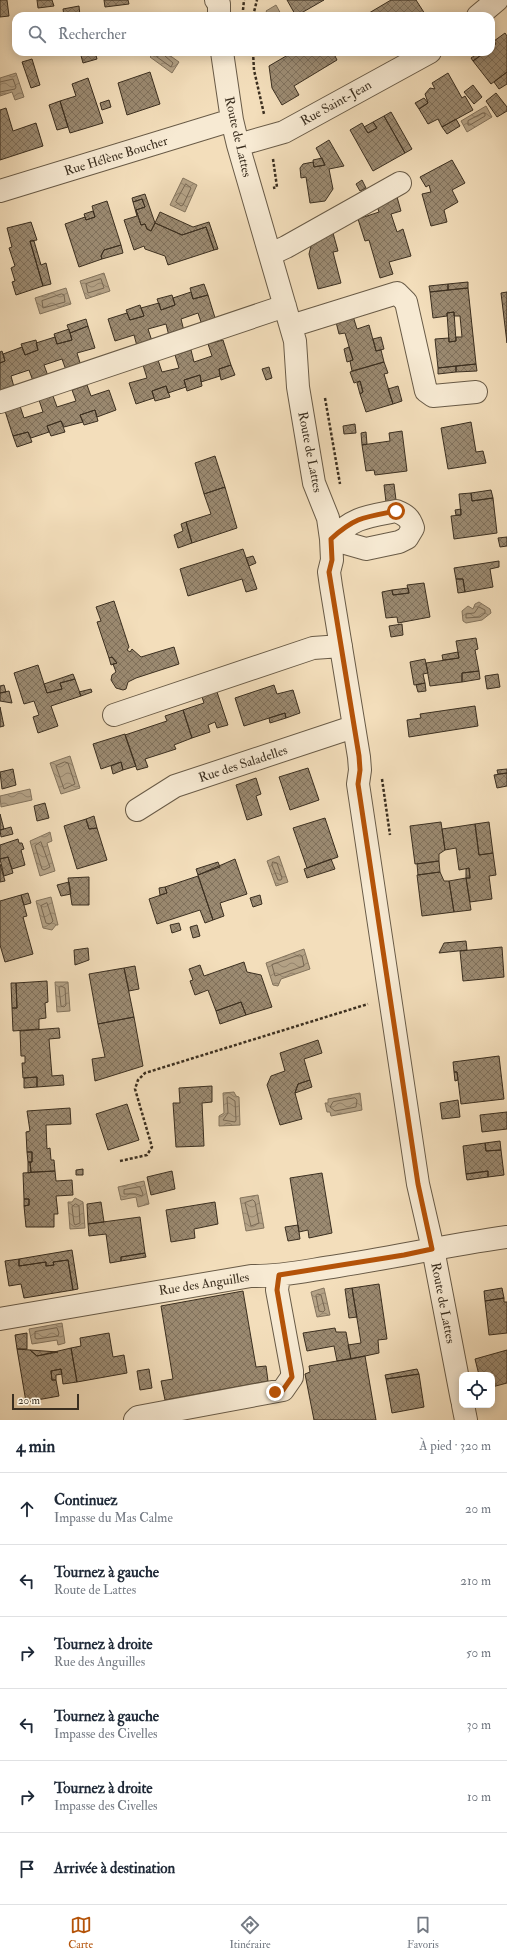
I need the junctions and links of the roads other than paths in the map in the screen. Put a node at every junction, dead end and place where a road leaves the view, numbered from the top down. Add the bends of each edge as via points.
1 (497, 0) edge
2 (483, 12) edge
3 (223, 56) edge
4 (423, 56) edge
5 (232, 120) junction
6 (238, 145) junction
7 (400, 183) dead end
8 (0, 191) edge
9 (271, 254) junction
10 (288, 316) junction
11 (476, 392) dead end
12 (0, 402) edge
13 (341, 646) junction
14 (114, 715) dead end
15 (353, 727) junction
16 (137, 810) dead end
17 (507, 1237) edge
18 (432, 1249) junction
19 (279, 1275) junction
20 (0, 1319) edge
21 (459, 1385) edge
22 (464, 1408) edge
23 (135, 1420) edge
24 (466, 1420) edge

1 - 2 street
3 - 5 street, Route de Lattes
4 - 6 street, Rue Saint-Jean via 284,132
5 - 6 street, Route de Lattes
5 - 8 street, Rue Hélène Boucher
6 - 9 street, Route de Lattes
7 - 9 street
9 - 10 street, Route de Lattes
10 - 11 street via 397,293 406,302 426,391 433,396
10 - 12 street
10 - 13 street, Route de Lattes via 295,340 298,387 314,483 328,518 332,560 329,572
13 - 14 street via 313,648
13 - 15 street, Route de Lattes
15 - 16 street, Rue des Saladelles via 175,786
15 - 18 street, Route de Lattes via 359,756 358,784 390,999 418,1184
17 - 18 street, Rue des Anguilles
18 - 19 street, Rue des Anguilles
18 - 21 street, Route de Lattes
19 - 20 street, Rue des Anguilles via 251,1276
19 - 23 street via 277,1290 292,1371 292,1377 283,1390 138,1417
22 - 24 street

